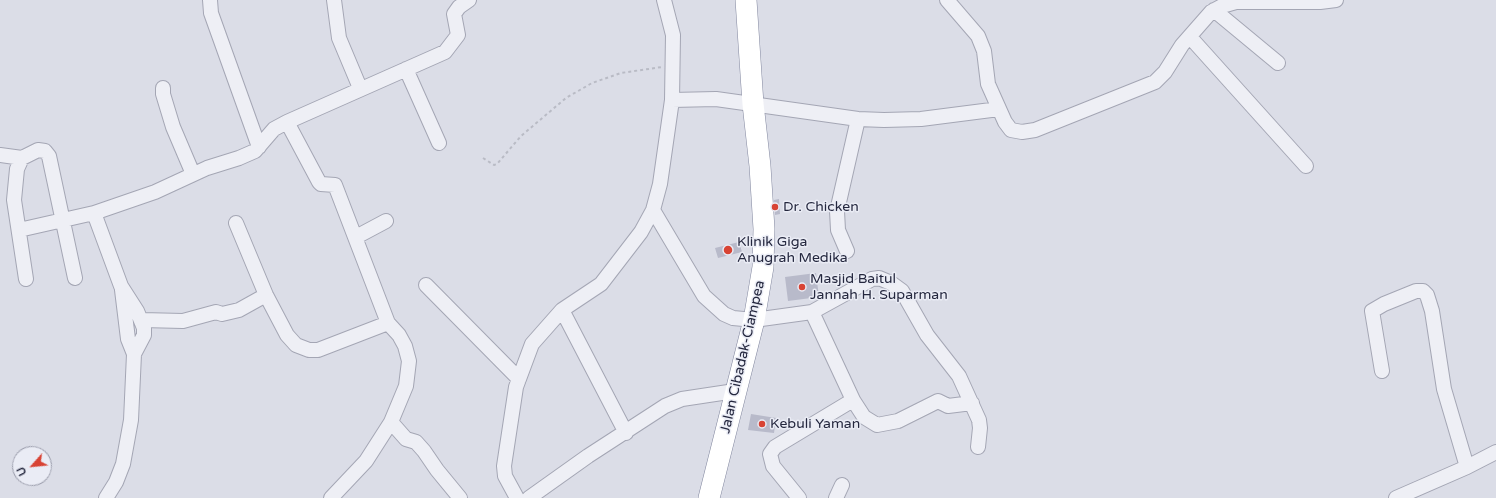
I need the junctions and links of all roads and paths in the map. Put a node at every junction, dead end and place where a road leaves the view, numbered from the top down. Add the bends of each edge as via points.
1 (210, 0) edge
2 (334, 0) edge
3 (469, 0) edge
4 (664, 0) edge
5 (746, 0) edge
6 (947, 0) edge
7 (1336, 0) edge
8 (1214, 10) junction
9 (1190, 37) junction
10 (1278, 64) dead end
11 (673, 66) junction
12 (406, 69) junction
13 (163, 88) dead end
14 (360, 88) junction
15 (672, 100) junction
16 (753, 104) junction
17 (999, 109) junction
18 (858, 119) junction
19 (287, 122) junction
20 (439, 144) dead end
21 (259, 147) junction
22 (0, 155) edge
23 (22, 158) junction
24 (483, 158) dead end
25 (1306, 166) dead end
26 (193, 174) junction
27 (653, 210) junction
28 (94, 213) junction
29 (63, 220) junction
30 (386, 221) dead end
31 (236, 223) dead end
32 (19, 230) junction
33 (356, 237) junction
34 (847, 251) dead end
35 (75, 278) dead end
36 (26, 279) dead end
37 (426, 285) dead end
38 (121, 286) junction
39 (266, 295) junction
40 (562, 310) junction
41 (812, 312) junction
42 (142, 320) junction
43 (754, 320) junction
44 (388, 323) junction
45 (134, 354) junction
46 (1382, 371) dead end
47 (519, 379) junction
48 (735, 391) junction
49 (853, 400) junction
50 (972, 403) junction
51 (391, 422) junction
52 (626, 433) junction
53 (978, 447) dead end
54 (1496, 452) edge
55 (1467, 467) junction
56 (842, 484) dead end
57 (106, 498) edge
58 (331, 498) edge
59 (460, 498) edge
60 (517, 498) edge
61 (529, 498) edge
62 (709, 498) edge
63 (799, 498) edge
64 (836, 498) edge
65 (1396, 498) edge

1 - 21 street via 211,13
2 - 14 street via 339,38
3 - 12 street via 454,14 458,35 445,52
4 - 11 street via 673,35
5 - 16 highway, Jalan Cibadak-Ciampea
6 - 17 street via 978,36 984,51 988,84
7 - 8 street via 1236,2
8 - 9 street
8 - 10 street
9 - 17 street via 1155,82 1035,130 1011,130
9 - 25 street
11 - 15 street
11 - 24 path via 621,72 592,83 566,98 521,136 497,164 494,165
12 - 14 street
12 - 20 street
13 - 26 street via 173,127
14 - 19 street
15 - 16 street via 716,99
15 - 27 street via 660,184
16 - 18 street
16 - 43 highway, Jalan Cibadak-Ciampea via 764,229 763,267
17 - 18 street via 906,120
18 - 34 street via 837,211 838,230
19 - 21 street via 269,133
19 - 33 street via 319,182 335,185
21 - 26 street via 239,158
22 - 23 street
23 - 29 street via 38,150 45,151 49,156
23 - 32 street via 17,169 14,200
26 - 28 street via 160,190
27 - 40 street via 641,232 601,284
27 - 43 street via 704,296 728,316
28 - 29 street
28 - 38 street
29 - 32 street
29 - 35 street
30 - 33 street
31 - 39 street
32 - 36 street
33 - 44 street
37 - 47 street
38 - 42 street
38 - 45 street via 128,339
39 - 42 street via 239,310 222,314 216,312 183,321
39 - 44 street via 287,334 296,345 309,350 318,350
40 - 47 street via 532,344
40 - 52 street
41 - 43 street
41 - 49 street
41 - 50 street via 872,279 879,278 891,283 902,291 927,335 959,376
42 - 45 street via 144,335
43 - 48 highway, Jalan Cibadak-Ciampea
44 - 51 street via 402,341 409,361 406,386
45 - 57 street via 130,420 123,464
46 - 55 street via 1372,311 1416,291 1423,291 1427,295 1432,311 1444,389
47 - 60 street via 504,466 505,476
48 - 52 street via 674,402
48 - 62 highway, Jalan Cibadak-Ciampea
49 - 50 street via 864,417 877,425 898,420 938,401 948,406
49 - 63 street via 775,447 770,454 773,466
50 - 53 street via 979,420
51 - 58 street via 366,461
51 - 59 street via 402,436 416,442
52 - 61 street via 588,456
54 - 55 street
55 - 65 street
56 - 64 street

